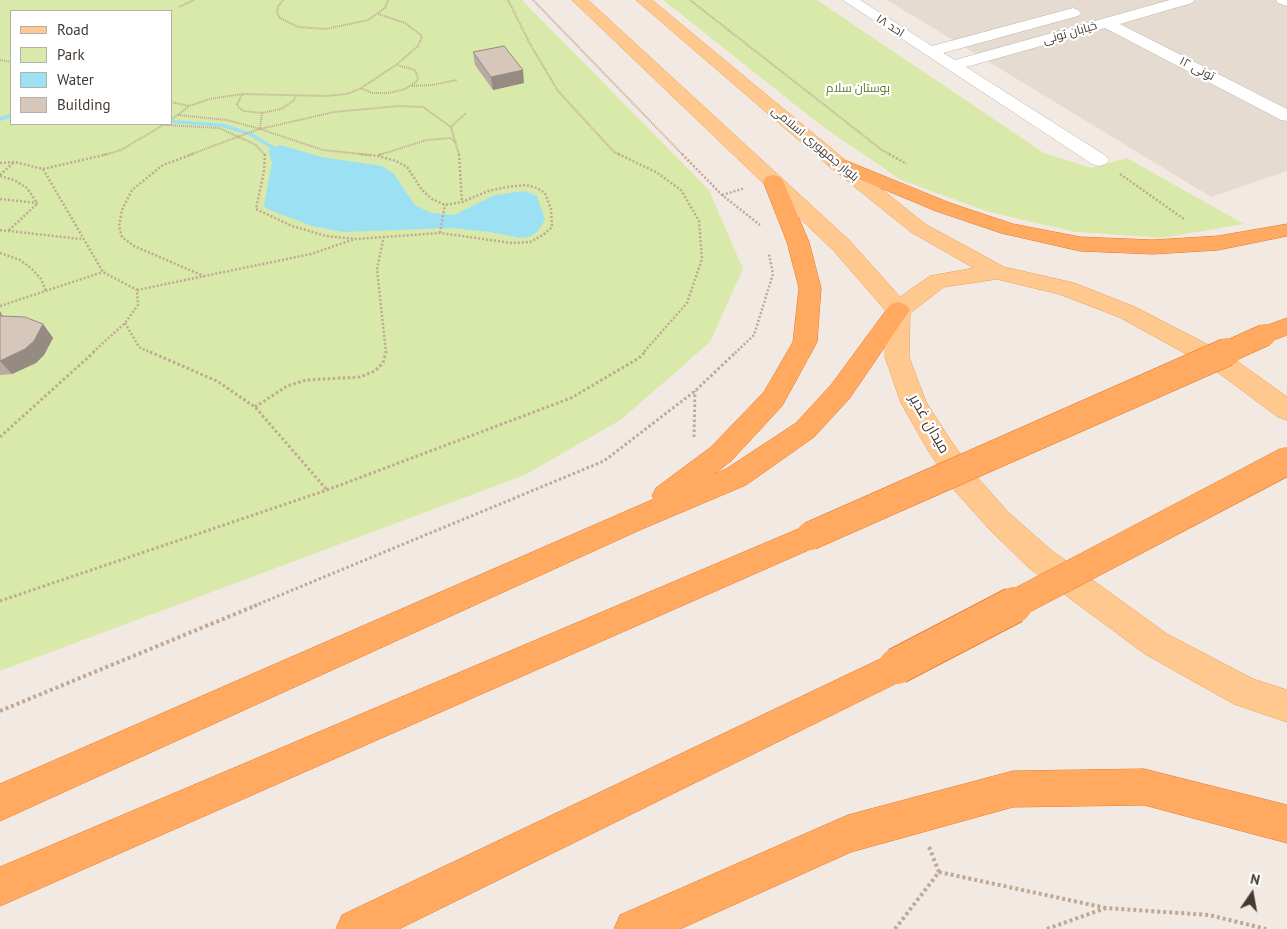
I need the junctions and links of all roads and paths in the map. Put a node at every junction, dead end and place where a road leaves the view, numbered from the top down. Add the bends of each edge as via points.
1 (194, 0) edge
2 (283, 0) edge
3 (388, 0) edge
4 (508, 0) edge
5 (533, 0) edge
6 (579, 0) edge
7 (643, 0) edge
8 (690, 0) edge
9 (850, 0) edge
10 (1072, 0) edge
11 (1187, 0) edge
12 (1283, 0) edge
13 (1287, 2) edge
14 (179, 7) dead end
15 (378, 14) junction
16 (1107, 23) junction
17 (930, 51) junction
18 (396, 65) junction
19 (953, 66) junction
20 (457, 80) dead end
21 (412, 86) junction
22 (361, 88) junction
23 (242, 94) junction
24 (296, 96) junction
25 (172, 102) edge
26 (189, 106) junction
27 (466, 112) dead end
28 (262, 113) junction
29 (178, 115) junction
30 (1287, 116) edge
31 (172, 119) edge
32 (163, 125) edge
33 (172, 125) edge
34 (451, 127) junction
35 (260, 129) junction
36 (241, 137) junction
37 (456, 142) junction
38 (378, 156) junction
39 (1099, 160) joint
40 (14, 162) junction
41 (0, 163) edge
42 (837, 163) junction
43 (908, 165) dead end
44 (43, 169) junction
45 (0, 175) edge
46 (773, 180) junction
47 (0, 200) edge
48 (462, 202) junction
49 (38, 203) junction
50 (446, 205) junction
51 (1177, 220) dead end
52 (0, 230) edge
53 (765, 230) dead end
54 (1287, 230) edge
55 (8, 231) junction
56 (440, 233) junction
57 (384, 236) junction
58 (82, 239) junction
59 (356, 239) junction
60 (768, 247) dead end
61 (0, 253) edge
62 (102, 272) junction
63 (997, 272) junction
64 (206, 277) junction
65 (137, 290) junction
66 (46, 291) junction
67 (0, 306) edge
68 (898, 310) junction
69 (125, 322) junction
70 (1276, 330) edge
71 (695, 391) junction
72 (255, 407) junction
73 (1287, 410) edge
74 (0, 437) edge
75 (694, 440) dead end
76 (1287, 461) edge
77 (327, 490) junction
78 (632, 521) junction
79 (0, 601) edge
80 (1246, 692) junction
81 (1287, 706) edge
82 (0, 711) edge
83 (1287, 717) edge
84 (0, 802) edge
85 (1287, 824) edge
86 (927, 842) dead end
87 (939, 872) junction
88 (0, 887) edge
89 (1106, 908) junction
90 (356, 929) edge
91 (634, 929) edge
92 (895, 929) edge
93 (1047, 929) edge
94 (1266, 929) edge

1 - 14 path
2 - 15 path via 278,7 280,18 311,28 348,26
3 - 15 path
4 - 77 path via 558,91 607,145 681,190 699,221 702,259 687,303 639,358 571,398
5 - 53 path via 722,195
6 - 46 main road
7 - 42 main road, بلوار جمهوری اسلامی
8 - 43 path via 882,150
9 - 17 street, احد ۱۸
10 - 17 street, خیابان تونی via 1088,8
11 - 16 street, خیابان تونی
12 - 13 street
15 - 18 path via 405,23 422,36 418,46
16 - 19 street, خیابان تونی
16 - 30 street, تونی ۱۲
17 - 19 street, احد ۱۸
18 - 21 path via 410,67 418,74
18 - 22 path
19 - 39 street, احد ۱۸
20 - 21 path
21 - 22 path via 397,92 380,93
22 - 24 path via 347,94
23 - 24 path
23 - 26 path
23 - 28 path via 237,104 239,108
24 - 28 path via 281,109
25 - 26 path
26 - 29 path
27 - 34 path
28 - 35 path
29 - 31 path
29 - 35 path via 227,120
32 - 44 path via 121,150
33 - 36 path via 218,128
34 - 35 path via 431,110 410,106 334,112
34 - 37 path
35 - 36 path
35 - 38 path via 322,150
36 - 59 path via 265,154 256,209 292,226 326,236
36 - 64 path via 163,164 132,190 122,210 118,226 122,237 134,246
37 - 38 path via 450,138 434,139
37 - 48 path
38 - 50 path via 407,167 422,190
39 - 51 path via 1185,219
40 - 41 path
40 - 44 path
40 - 45 path
42 - 54 highway via 943,207 1008,229 1080,244 1153,247 1218,244
42 - 63 main road, بلوار جمهوری اسلامی via 918,228
44 - 58 path
45 - 49 path via 27,188
46 - 68 main road via 842,246
46 - 78 highway via 798,242 810,288 805,342 773,399 720,454
47 - 49 path
48 - 50 path
48 - 56 path via 507,187 526,185 538,188 545,193 551,209 552,227 530,242 512,244
49 - 55 path
50 - 56 path
52 - 55 path
55 - 58 path
56 - 57 path
57 - 59 path
57 - 72 path via 378,269 386,352 382,363 375,371 360,377 306,380 287,386
58 - 62 path
59 - 64 path via 311,254
60 - 71 path via 773,274 754,335
61 - 66 path via 20,260 32,269
62 - 65 path
62 - 66 path
63 - 68 main road via 938,281
63 - 73 main road via 1066,288 1127,312 1221,362
64 - 65 path
65 - 69 path via 138,305
66 - 67 path
68 - 78 highway via 840,392 805,430 736,477
68 - 80 main road, میدان غدیر via 897,357 914,403 966,484 999,521 1090,598 1156,644
69 - 72 path via 139,347 217,381
69 - 74 path
70 - 88 highway, bridge
71 - 75 path
71 - 82 path via 604,460
72 - 77 path
76 - 90 highway, bridge via 897,666
77 - 79 path
78 - 84 highway
80 - 81 main road, میدان غدیر
80 - 83 main road
85 - 91 highway via 1144,787 1013,789 848,834
86 - 87 path
87 - 89 path
87 - 92 path
89 - 93 path
89 - 94 path via 1209,915

